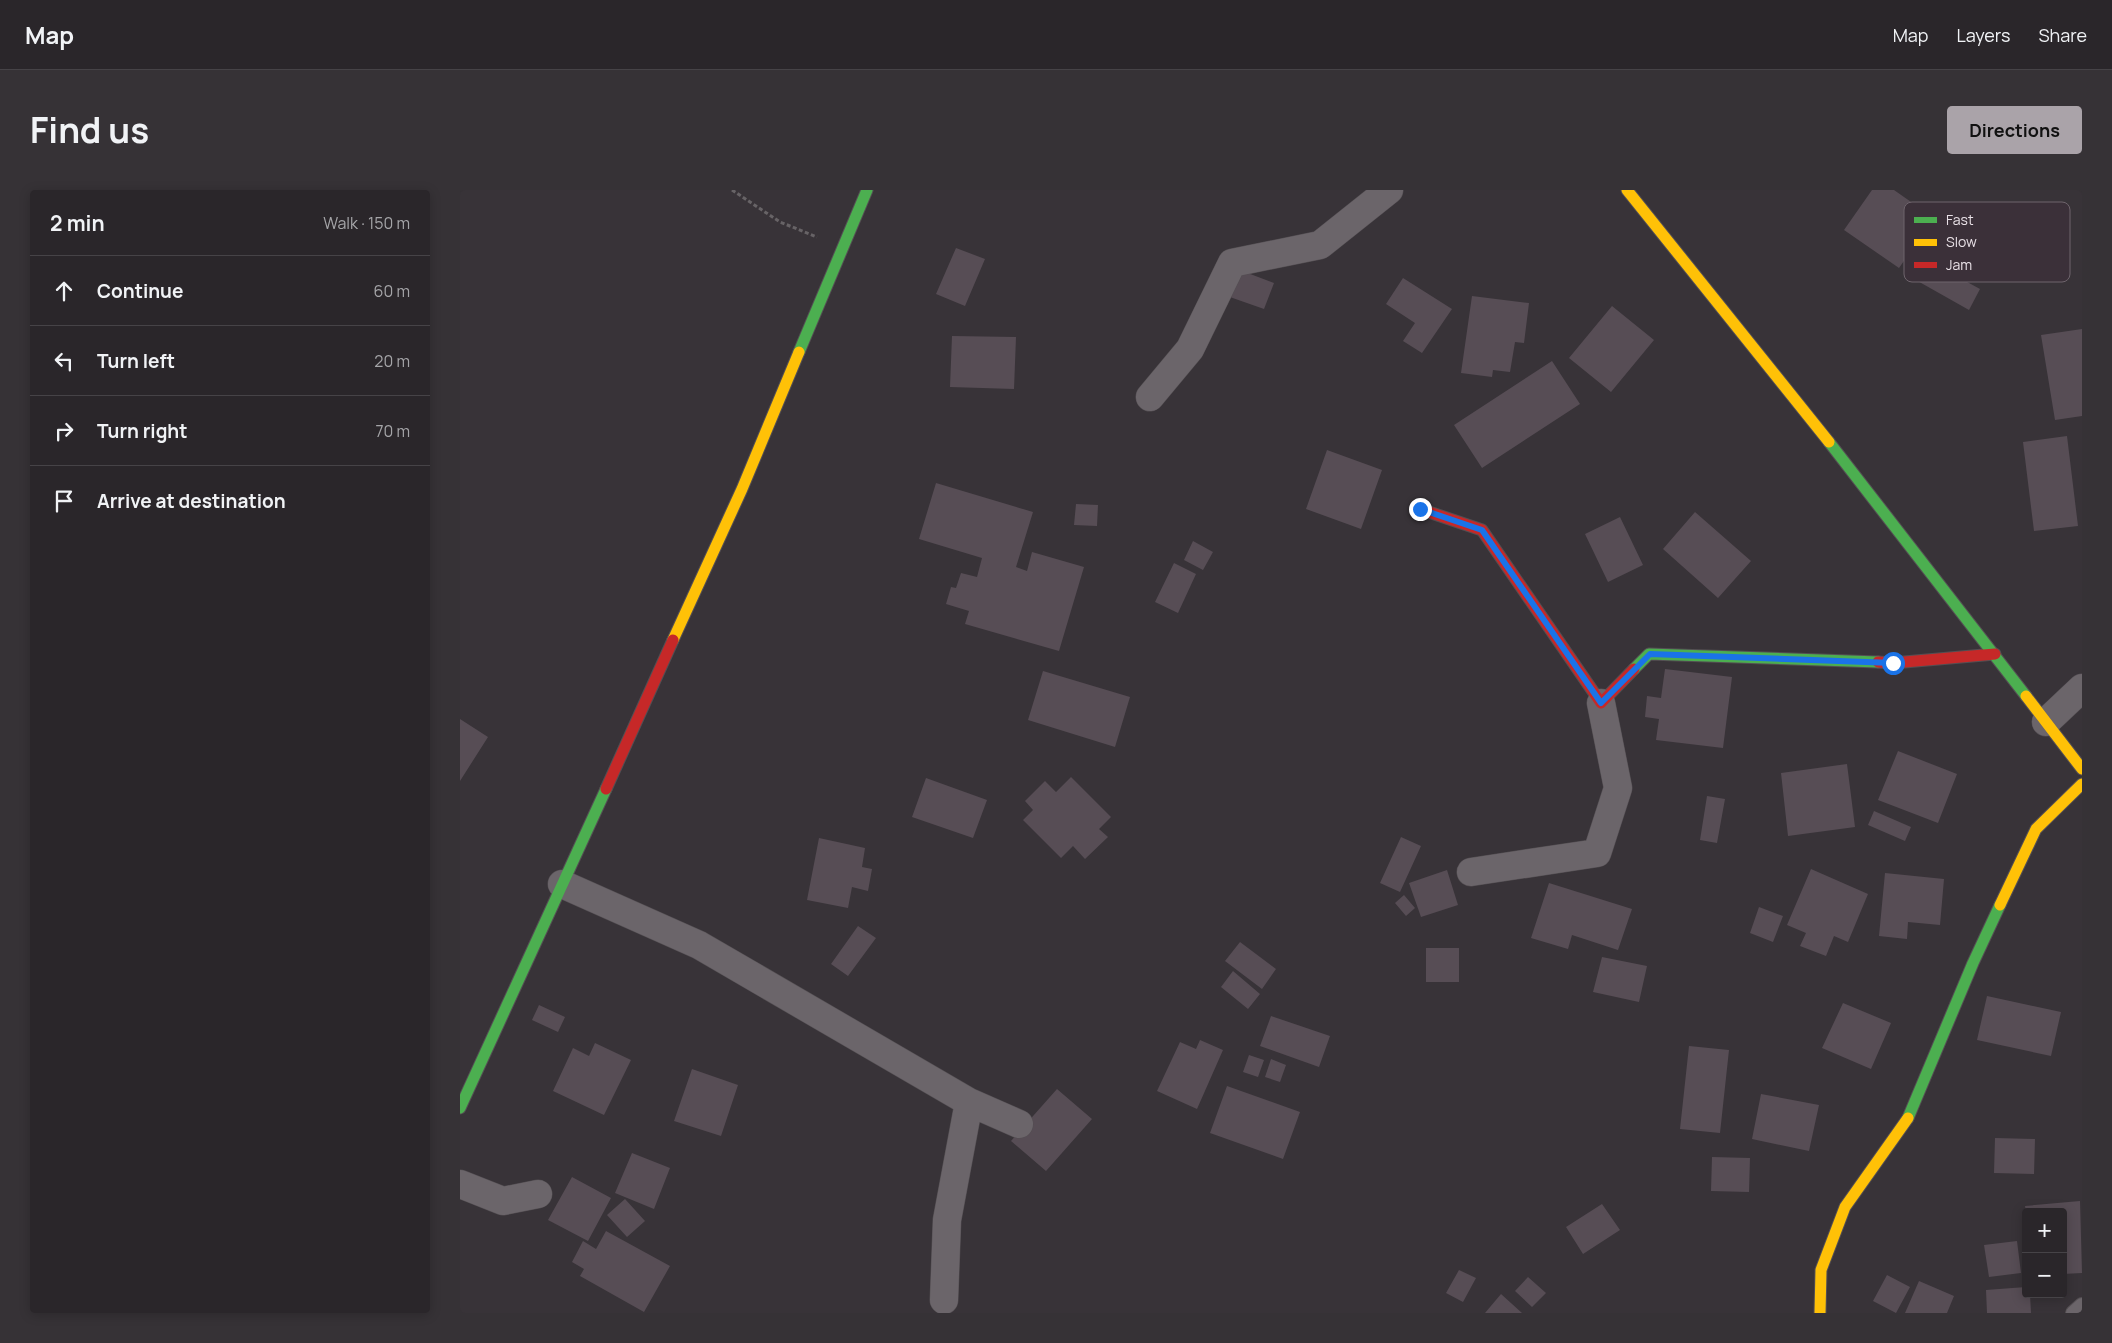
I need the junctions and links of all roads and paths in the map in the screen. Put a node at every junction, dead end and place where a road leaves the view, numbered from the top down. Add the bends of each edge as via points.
1 (732, 190) edge
2 (867, 190) edge
3 (1389, 190) edge
4 (1627, 190) edge
5 (843, 247) junction
6 (1150, 397) dead end
7 (1420, 509) dead end
8 (1995, 654) junction
9 (2082, 688) edge
10 (1601, 703) junction
11 (2046, 722) junction
12 (2082, 769) edge
13 (2082, 784) edge
14 (1470, 872) dead end
15 (562, 884) junction
16 (969, 1102) junction
17 (460, 1108) edge
18 (1019, 1124) dead end
19 (460, 1184) edge
20 (538, 1194) dead end
21 (944, 1300) dead end
22 (2082, 1305) edge
23 (1820, 1313) edge
24 (2073, 1313) edge

1 - 5 path via 780,222
2 - 5 street
3 - 6 street via 1320,245 1232,263 1190,349
4 - 8 street via 1886,512
5 - 15 street via 742,489
7 - 10 street via 1482,530
8 - 10 street via 1893,663 1650,654
8 - 11 street
9 - 11 street
10 - 14 street via 1618,788 1597,853
11 - 12 street
13 - 23 street via 2036,829 1973,963 1908,1118 1845,1207 1821,1270
15 - 16 street via 699,946
15 - 17 street
16 - 18 street
16 - 21 street via 947,1220
19 - 20 street via 503,1201
22 - 24 lane

